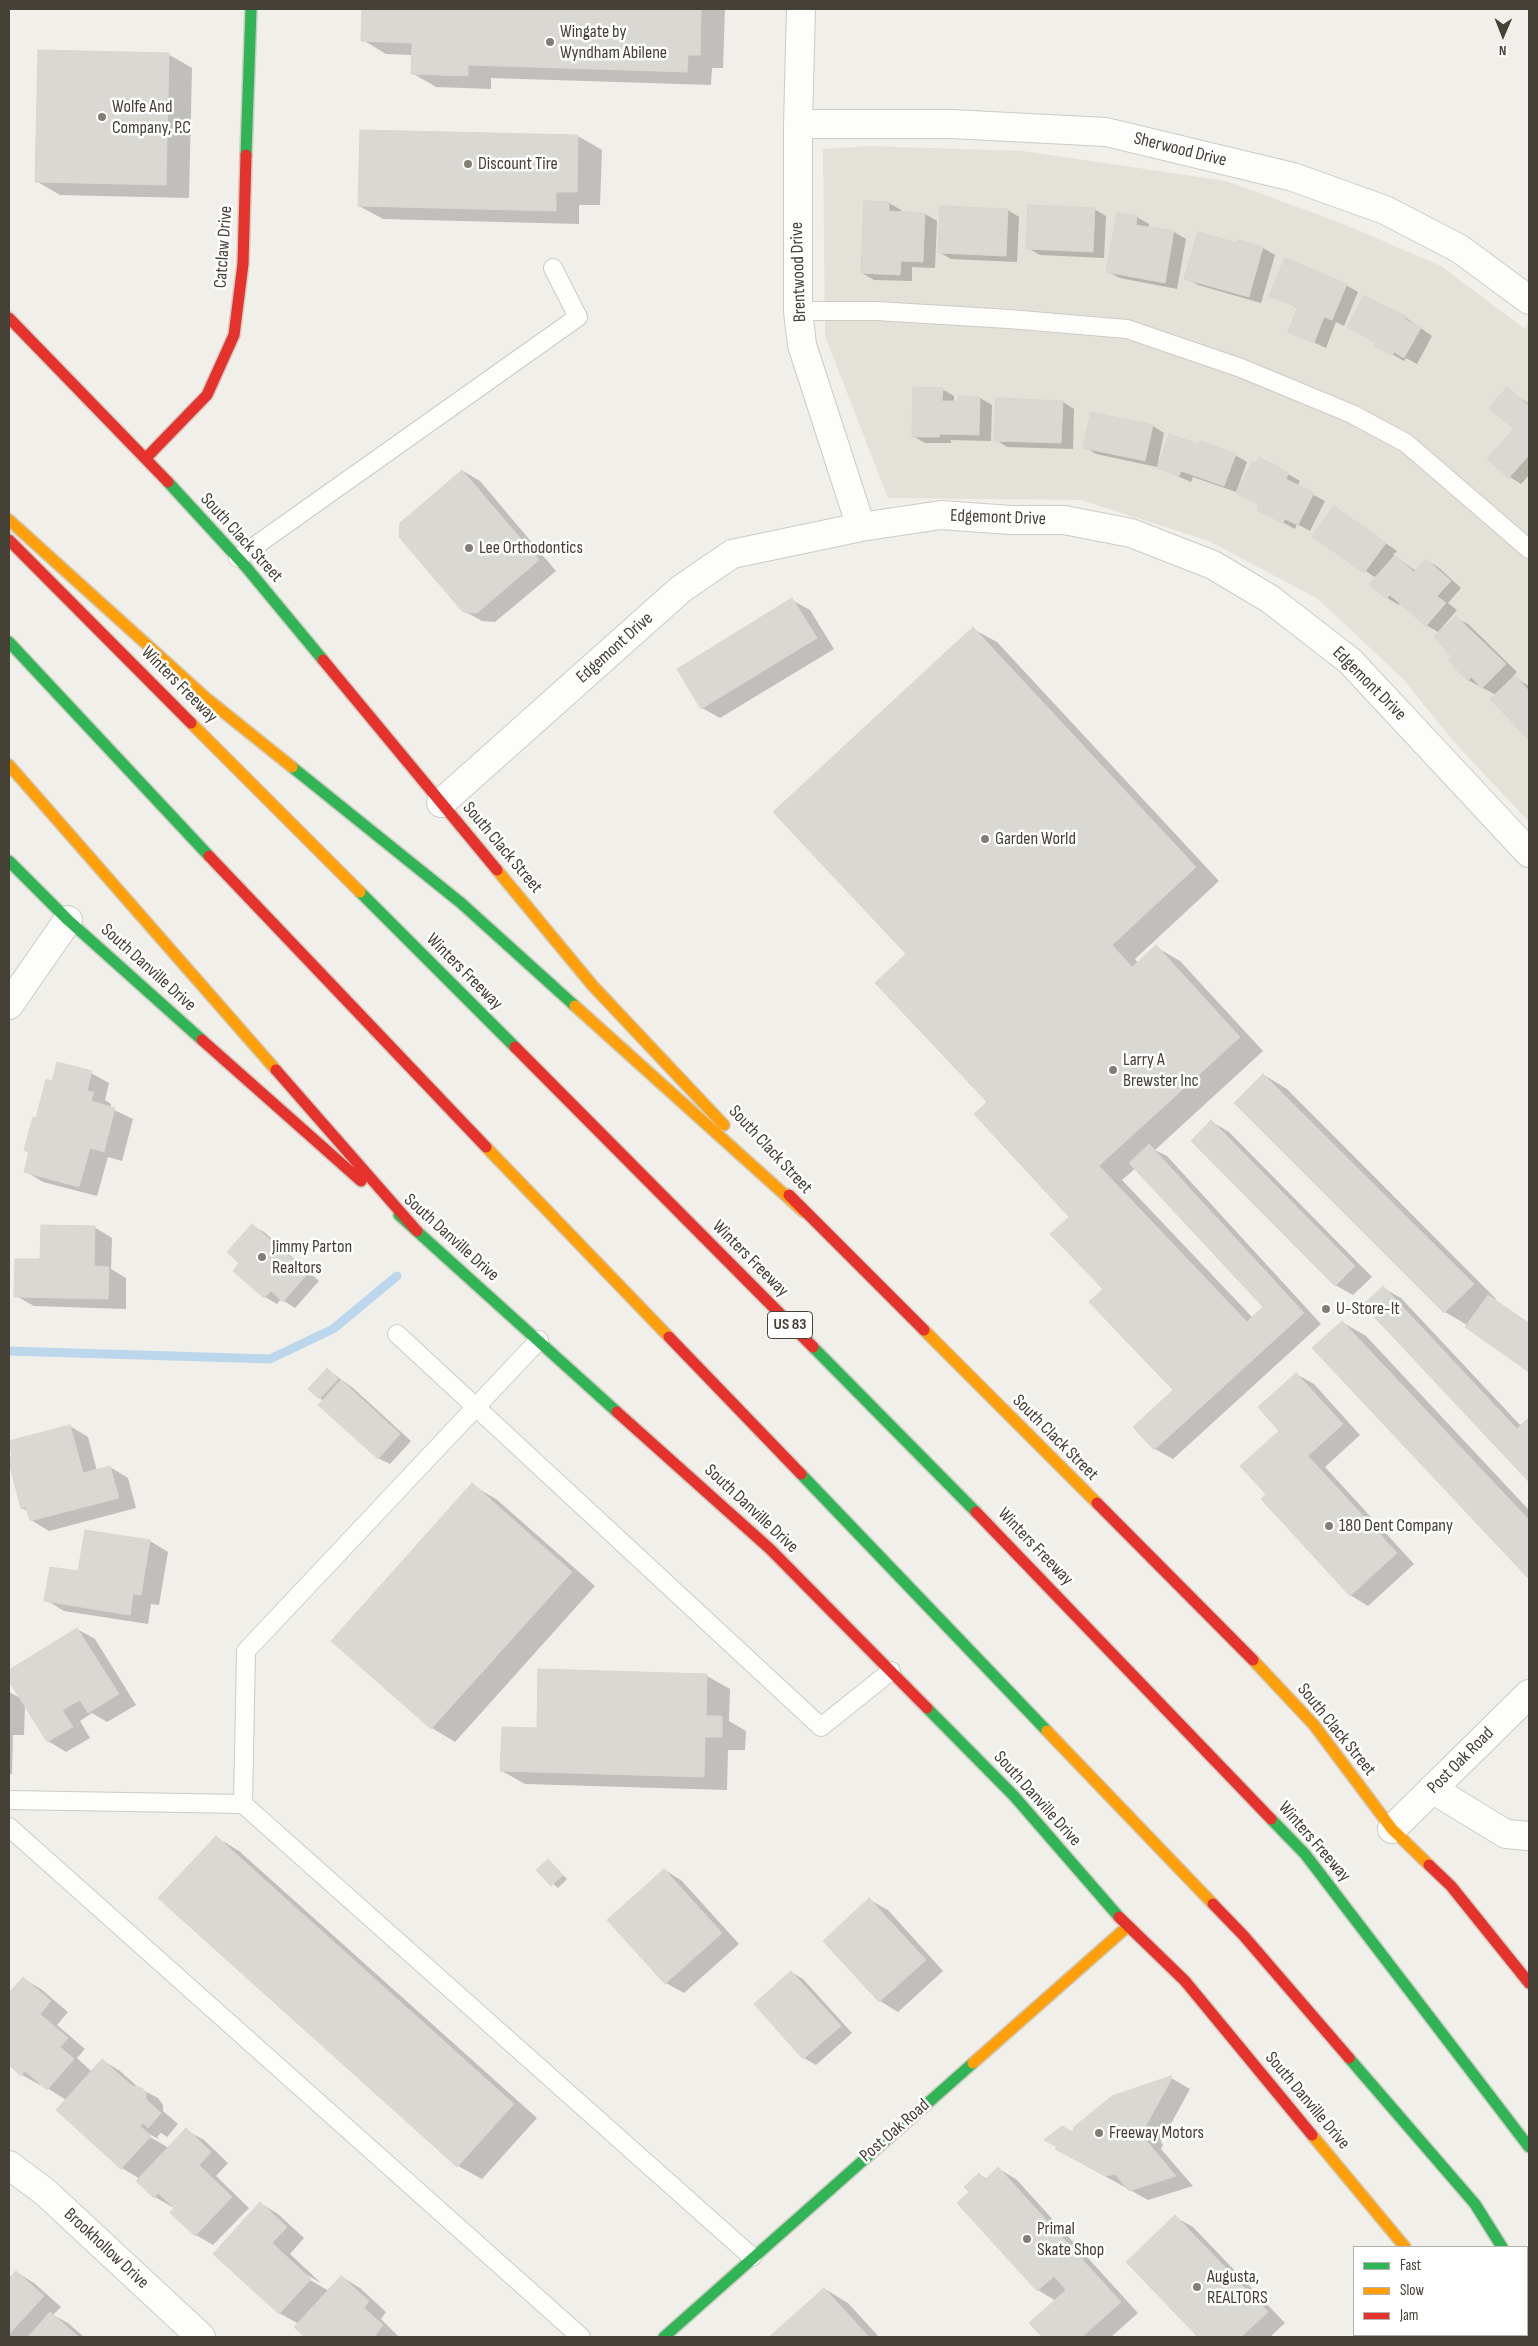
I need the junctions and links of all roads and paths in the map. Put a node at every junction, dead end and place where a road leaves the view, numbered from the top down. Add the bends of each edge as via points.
1 (251, 9) edge
2 (801, 9) edge
3 (798, 124) junction
4 (553, 268) dead end
5 (1529, 300) edge
6 (798, 311) junction
7 (9, 318) edge
8 (146, 458) junction
9 (9, 520) edge
10 (861, 527) junction
11 (9, 540) edge
12 (1529, 549) edge
13 (238, 558) junction
14 (9, 642) edge
15 (9, 765) edge
16 (441, 803) junction
17 (1529, 853) edge
18 (9, 861) edge
19 (68, 920) junction
20 (9, 1005) edge
21 (804, 1212) junction
22 (417, 1231) junction
23 (396, 1334) dead end
24 (539, 1340) junction
25 (476, 1406) junction
26 (891, 1671) junction
27 (1529, 1694) edge
28 (1432, 1789) junction
29 (9, 1800) edge
30 (243, 1804) junction
31 (9, 1827) edge
32 (1392, 1829) junction
33 (1529, 1836) edge
34 (1126, 1926) junction
35 (1529, 1984) edge
36 (1529, 2147) edge
37 (9, 2165) edge
38 (1404, 2246) edge
39 (1501, 2246) edge
40 (752, 2257) junction
41 (201, 2337) edge
42 (581, 2337) edge
43 (664, 2337) edge

1 - 8 main road, Catclaw Drive via 242,264 234,335 207,395
2 - 3 street, Brentwood Drive
3 - 5 street, Sherwood Drive via 951,124 1116,134 1293,177 1385,210 1460,249
3 - 6 street, Brentwood Drive
4 - 13 lane via 578,317
6 - 10 street, Brentwood Drive via 802,346
6 - 12 lane via 886,312 1127,329 1241,368 1360,418 1406,443
7 - 8 main road, South Clack Street
8 - 13 main road, South Clack Street
9 - 21 main road via 206,698 461,903
10 - 16 street, Edgemont Drive via 732,554 681,589
10 - 17 street, Edgemont Drive via 941,515 1064,520 1131,533 1213,565 1270,599 1350,661
11 - 36 main road, Winters Freeway / US 83 via 942,1477 1299,1848
13 - 16 main road, South Clack Street
14 - 39 main road via 299,952 1242,1936 1476,2204
15 - 22 main road
16 - 21 main road, South Clack Street via 593,986
18 - 19 main road, South Danville Drive
19 - 20 street
19 - 22 main road, South Danville Drive
21 - 32 main road, South Clack Street via 1245,1652 1314,1725
22 - 24 main road, South Danville Drive
23 - 25 lane
24 - 25 lane
24 - 26 main road, South Danville Drive via 770,1549
25 - 26 lane via 821,1727
25 - 30 lane via 246,1651
26 - 34 main road, South Danville Drive via 1014,1796
27 - 28 street, Post Oak Road
28 - 32 street, Post Oak Road
28 - 33 street via 1506,1834
29 - 30 lane
30 - 40 lane
31 - 42 lane
32 - 35 main road, South Clack Street via 1451,1886
34 - 38 main road, South Danville Drive via 1185,1981
34 - 40 main road, Post Oak Road
37 - 41 street, Brookhollow Drive via 45,2192
40 - 43 main road, Post Oak Road

